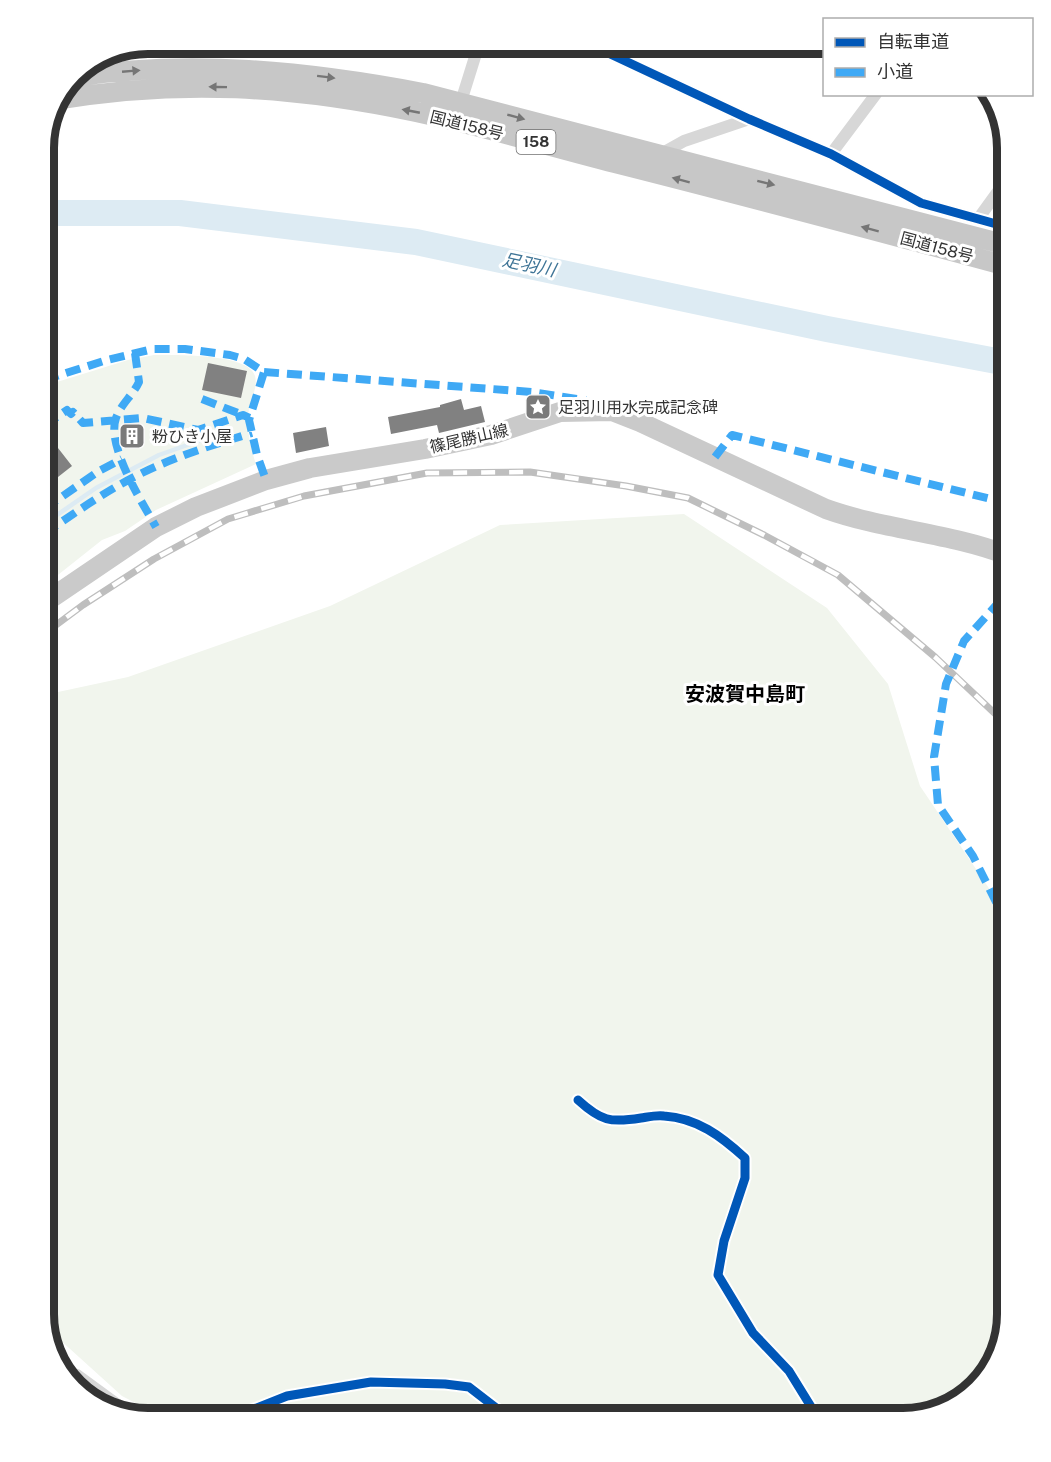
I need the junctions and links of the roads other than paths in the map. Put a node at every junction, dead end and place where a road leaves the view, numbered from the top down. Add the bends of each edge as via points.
1 (476, 54) edge
2 (610, 54) edge
3 (88, 75) edge
4 (874, 96) edge
5 (69, 98) edge
6 (457, 112) junction
7 (749, 119) junction
8 (831, 154) junction
9 (659, 155) junction
10 (997, 194) edge
11 (978, 219) junction
12 (997, 224) edge
13 (997, 242) edge
14 (997, 263) edge
15 (997, 552) edge
16 (54, 596) edge
17 (578, 1100) dead end
18 (77, 1375) edge
19 (110, 1399) edge
20 (256, 1408) edge
21 (496, 1408) edge
22 (812, 1408) edge

1 - 6 street
2 - 7 street
3 -> 6 highway, 国道158号 / 158 via 160,68 289,72 361,81
4 - 8 street
6 -> 5 highway, 国道158号 / 158 via 225,87 162,87
6 -> 9 highway, 国道158号 / 158
14 -> 6 highway, 国道158号 / 158
7 - 8 street
7 - 9 street via 684,141
8 - 11 street via 921,203
9 -> 13 highway, 国道158号 / 158
10 - 11 street
11 - 12 street
15 - 16 main road, 篠尾勝山線 via 856,520 640,422 612,411 592,410 560,412 491,435 425,449 310,468 234,491 156,527
17 - 22 street via 595,1115 618,1122 660,1115 705,1126 745,1158 745,1178 724,1241 718,1275 753,1333 789,1371
18 - 19 street
20 - 21 street via 287,1396 371,1382 469,1387

